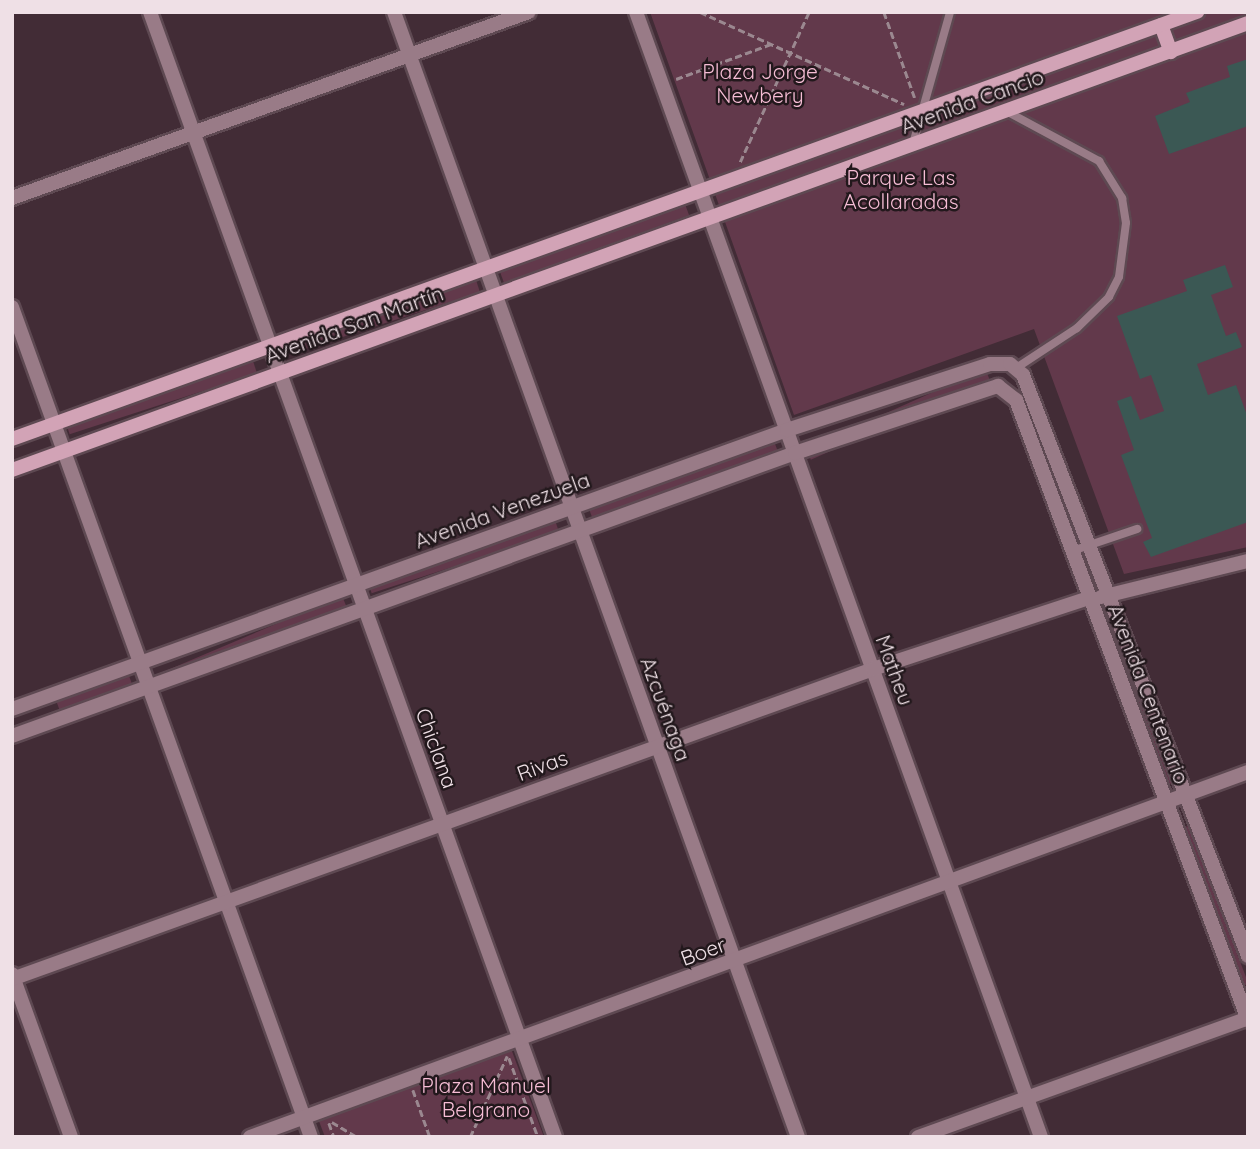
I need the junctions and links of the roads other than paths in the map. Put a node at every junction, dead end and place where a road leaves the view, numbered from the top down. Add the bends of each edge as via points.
1 (150, 12) edge
2 (394, 12) edge
3 (529, 12) edge
4 (636, 12) edge
5 (950, 12) edge
6 (1197, 12) edge
7 (1248, 23) edge
8 (1161, 25) junction
9 (1171, 52) junction
10 (409, 55) junction
11 (922, 110) junction
12 (1006, 111) junction
13 (193, 133) junction
14 (912, 145) junction
15 (700, 190) junction
16 (12, 198) edge
17 (710, 217) junction
18 (486, 268) junction
19 (495, 295) junction
20 (12, 307) edge
21 (270, 346) junction
22 (1013, 366) junction
23 (280, 373) junction
24 (1005, 388) junction
25 (54, 424) junction
26 (787, 430) junction
27 (12, 439) edge
28 (64, 452) junction
29 (795, 453) junction
30 (12, 470) edge
31 (572, 508) junction
32 (1137, 529) dead end
33 (580, 531) junction
34 (1090, 545) junction
35 (1072, 551) junction
36 (1247, 565) edge
37 (356, 585) junction
38 (1100, 597) junction
39 (365, 609) junction
40 (140, 663) junction
41 (873, 668) junction
42 (149, 687) junction
43 (12, 709) edge
44 (12, 736) edge
45 (657, 746) junction
46 (1248, 772) edge
47 (1189, 794) junction
48 (1169, 805) junction
49 (442, 824) junction
50 (950, 884) junction
51 (226, 902) junction
52 (1248, 956) edge
53 (735, 962) junction
54 (13, 977) edge
55 (1248, 1018) edge
56 (520, 1040) junction
57 (1027, 1097) junction
58 (304, 1117) junction
59 (71, 1137) edge
60 (250, 1137) edge
61 (311, 1137) edge
62 (555, 1137) edge
63 (798, 1137) edge
64 (918, 1137) edge
65 (1041, 1137) edge

1 - 13 street, Chiclana
2 - 10 street, Azcuénaga
3 - 10 street
4 - 15 street, Matheu
5 - 11 lane
6 - 8 main road, Avenida Cancio
7 - 9 main road, Avenida Cancio
8 - 9 main road
8 - 11 main road, Avenida Cancio
9 - 12 main road, Avenida Cancio
10 - 13 street
10 - 18 street, Azcuénaga
11 - 14 lane
11 - 15 main road, Avenida Cancio
12 - 14 main road, Avenida Cancio
12 - 22 lane via 1099,161 1122,198 1126,223 1119,277 1109,297 1077,328
13 - 16 street
13 - 21 street, Chiclana
14 - 17 main road, Avenida Cancio
15 - 17 street, Matheu
15 - 18 main road, Avenida San Martín
17 - 19 main road, Avenida San Martín
17 - 26 street, Matheu
18 - 19 street, Azcuénaga
18 - 21 main road, Avenida San Martín
19 - 23 main road, Avenida San Martín
19 - 31 street, Azcuénaga
20 - 25 street
21 - 23 street, Chiclana
21 - 25 main road, Avenida San Martín
22 - 24 street
22 - 26 street, Avenida Venezuela via 990,364
22 - 34 street, Avenida Centenario via 1023,374
23 - 28 main road, Avenida San Martín
23 - 37 street, Chiclana
24 - 29 street via 989,386
24 - 35 street, Avenida Centenario via 1016,400
25 - 27 main road, Avenida San Martín
25 - 28 street
26 - 29 street, Matheu
26 - 31 street, Avenida Venezuela
28 - 30 main road, Avenida San Martín
28 - 40 street
29 - 33 street
29 - 41 street, Matheu
31 - 33 street, Azcuénaga
31 - 37 street, Avenida Venezuela
32 - 34 lane
33 - 39 street
33 - 45 street, Azcuénaga
34 - 35 lane
34 - 38 street, Avenida Centenario
35 - 38 street, Avenida Centenario
36 - 38 street, Rivas
37 - 39 street, Chiclana
37 - 40 street, Avenida Venezuela
38 - 41 street, Rivas
38 - 47 street, Avenida Centenario
38 - 48 street, Avenida Centenario
39 - 42 street
39 - 49 street, Chiclana
40 - 42 street
40 - 43 street, Avenida Venezuela
41 - 45 street, Rivas
41 - 50 street, Matheu
42 - 44 street
42 - 51 street
45 - 49 street, Rivas
45 - 53 street, Azcuénaga
46 - 47 street, Boer
47 - 48 street, Boer
47 - 52 street, Avenida Centenario
48 - 50 street, Boer
48 - 55 street, Avenida Centenario
49 - 51 street, Rivas
49 - 56 street, Chiclana
50 - 53 street, Boer
50 - 57 street, Matheu
51 - 54 street, Rivas
51 - 58 street
53 - 56 street, Boer
53 - 63 street, Azcuénaga
54 - 59 street
55 - 57 street
56 - 58 street, Boer
56 - 62 street, Chiclana
57 - 64 street
57 - 65 street, Matheu
58 - 60 street, Boer
58 - 61 street

